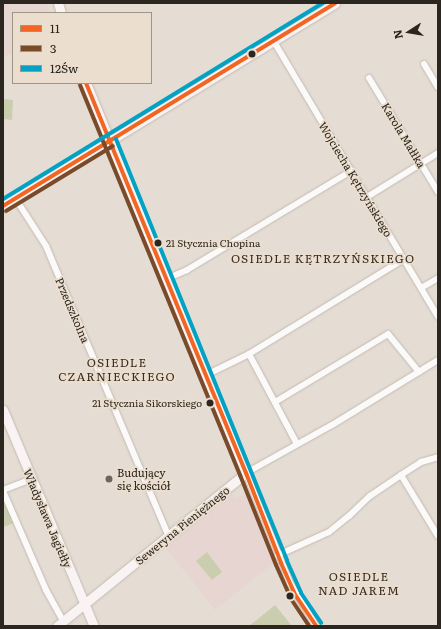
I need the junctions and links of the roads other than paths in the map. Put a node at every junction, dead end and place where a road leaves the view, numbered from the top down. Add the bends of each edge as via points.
1 (335, 3) edge
2 (273, 40) junction
3 (424, 64) dead end
4 (369, 78) dead end
5 (86, 84) edge
6 (438, 87) edge
7 (110, 141) junction
8 (438, 153) edge
9 (421, 164) junction
10 (351, 171) junction
11 (438, 192) edge
12 (367, 197) junction
13 (15, 198) junction
14 (3, 206) edge
15 (404, 259) junction
16 (438, 278) edge
17 (166, 279) junction
18 (421, 288) junction
19 (438, 317) edge
20 (249, 354) junction
21 (438, 360) edge
22 (419, 372) junction
23 (206, 375) junction
24 (275, 402) junction
25 (3, 410) edge
26 (297, 444) junction
27 (438, 457) edge
28 (246, 473) junction
29 (401, 475) junction
30 (31, 479) junction
31 (3, 490) edge
32 (438, 536) edge
33 (169, 537) junction
34 (278, 555) junction
35 (84, 605) junction
36 (60, 623) edge
37 (94, 626) edge
38 (316, 626) edge

1 - 2 street
2 - 7 street
2 - 10 street, Wojciecha Kętrzyńskiego
3 - 6 street
4 - 9 street, Karola Małłka
5 - 7 street
7 - 13 street
7 - 17 street
8 - 9 street
9 - 11 street, Karola Małłka
9 - 12 street
10 - 12 street, Wojciecha Kętrzyńskiego
10 - 17 street via 187,270
12 - 15 street, Wojciecha Kętrzyńskiego
13 - 14 street
13 - 33 street, Przedszkolna via 46,246
15 - 18 street, Wojciecha Kętrzyńskiego
15 - 20 street
16 - 18 street
17 - 23 street
18 - 19 street, Wojciecha Kętrzyńskiego
20 - 23 street
20 - 24 street
21 - 22 street, Seweryna Pieniężnego
22 - 24 street via 388,334
22 - 26 street, Seweryna Pieniężnego
23 - 28 street
24 - 26 street
25 - 30 street, Władysława Jagiełły
26 - 28 street, Seweryna Pieniężnego
27 - 29 street via 422,462
28 - 33 street, Seweryna Pieniężnego
28 - 34 street
29 - 32 street
29 - 34 street via 370,496 329,532
30 - 31 street
30 - 35 street, Władysława Jagiełły
31 - 36 street
33 - 35 street, Seweryna Pieniężnego
34 - 38 street via 296,596
35 - 36 street, Seweryna Pieniężnego
35 - 37 street, Władysława Jagiełły

